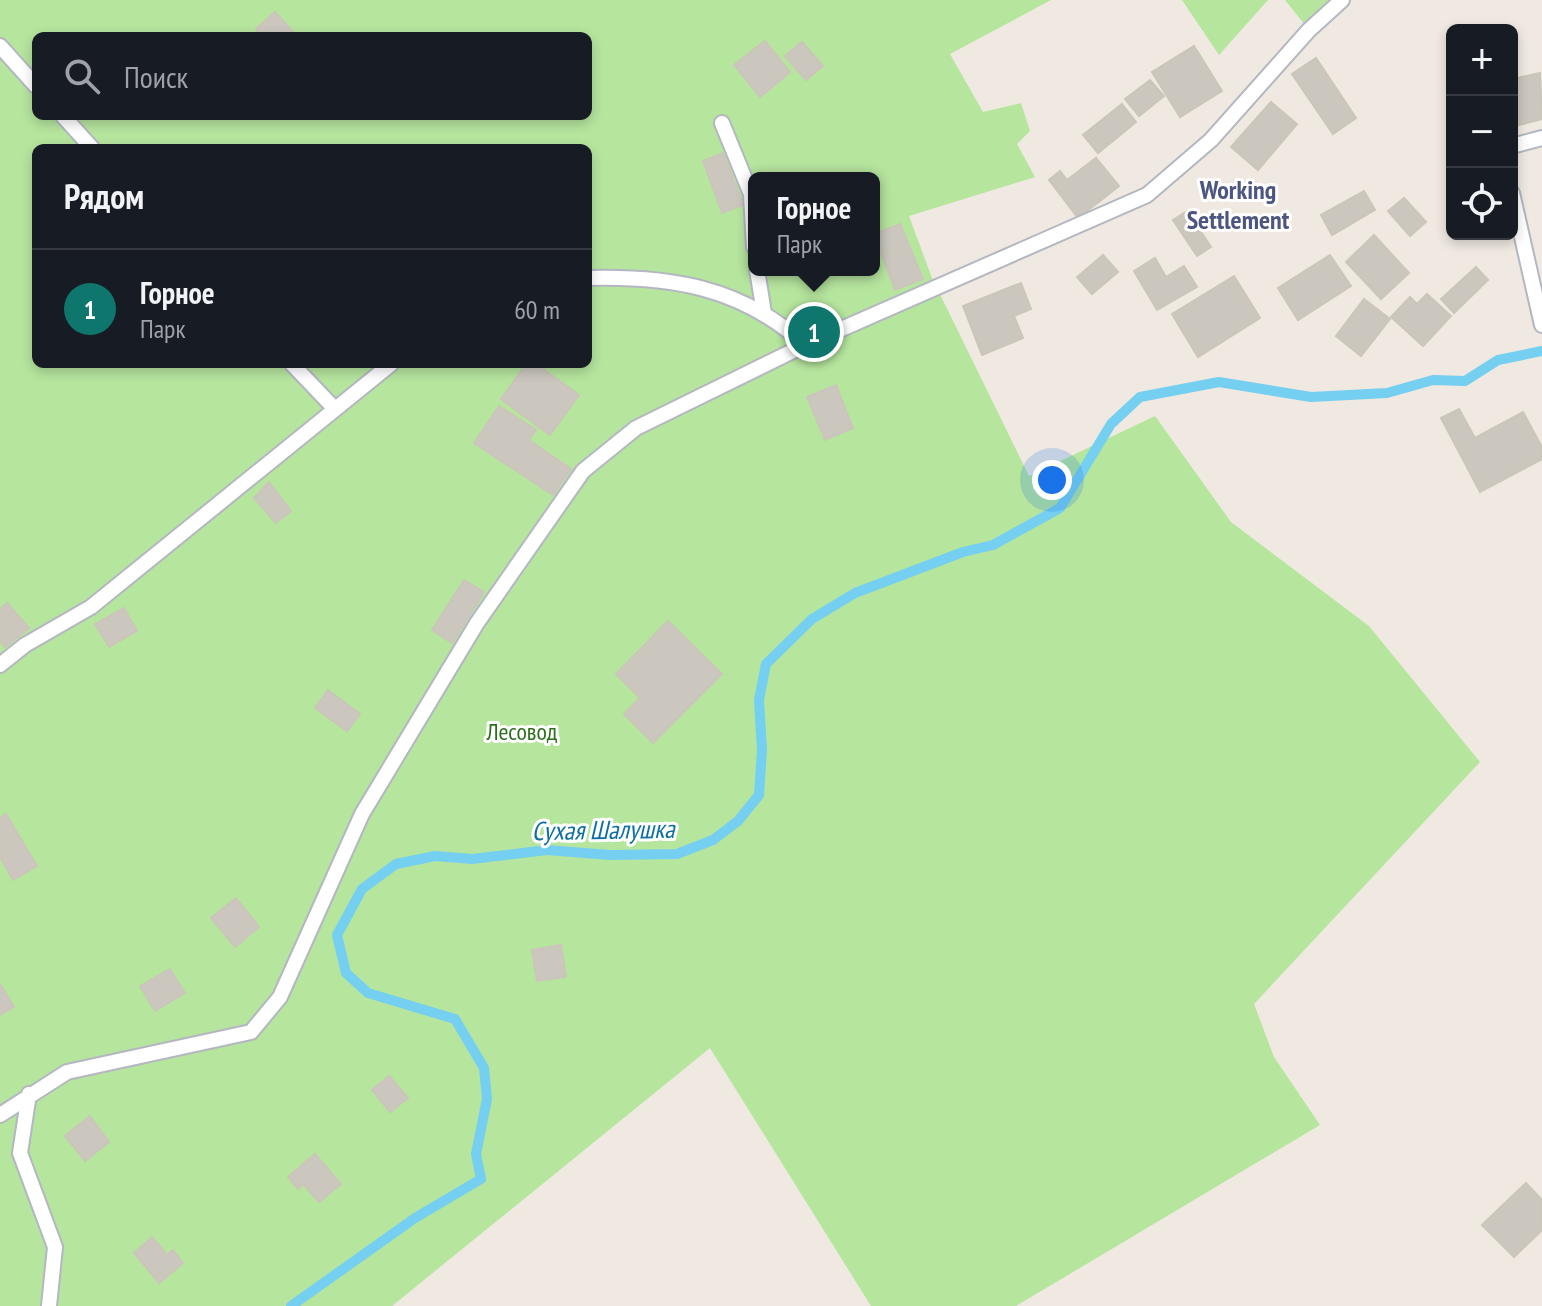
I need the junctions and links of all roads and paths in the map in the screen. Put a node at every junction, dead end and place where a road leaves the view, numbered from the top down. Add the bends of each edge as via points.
1 (1342, 0) edge
2 (0, 46) edge
3 (32, 82) edge
4 (67, 120) edge
5 (722, 123) dead end
6 (1542, 138) edge
7 (88, 144) edge
8 (1518, 144) edge
9 (748, 187) edge
10 (1518, 219) edge
11 (758, 276) edge
12 (592, 278) edge
13 (764, 313) junction
14 (1542, 325) edge
15 (805, 345) junction
16 (296, 368) edge
17 (386, 368) edge
18 (335, 409) junction
19 (0, 665) edge
20 (29, 1094) junction
21 (0, 1115) edge
22 (49, 1306) edge

1 - 15 lane via 1211,140 1147,195
2 - 3 lane
4 - 7 lane
5 - 9 lane
6 - 8 lane
10 - 14 lane
11 - 13 lane
12 - 13 lane via 638,277 716,290
13 - 15 lane
15 - 20 lane via 636,428 583,471 477,623 362,814 280,997 251,1032 67,1072
16 - 18 lane
17 - 18 lane
18 - 19 lane via 91,607
20 - 21 lane
20 - 22 lane via 20,1153 55,1247

